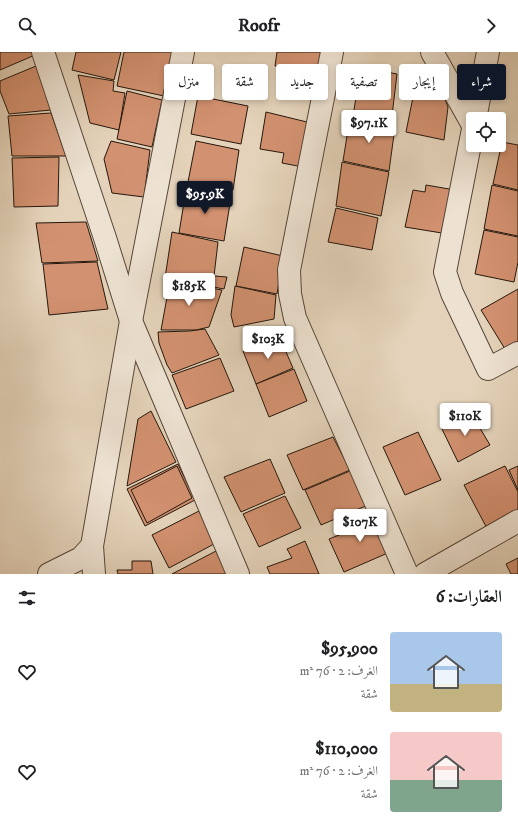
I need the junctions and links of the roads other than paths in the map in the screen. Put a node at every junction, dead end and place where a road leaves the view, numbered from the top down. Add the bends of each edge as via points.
1 (43, 52) edge
2 (183, 52) edge
3 (332, 52) edge
4 (432, 52) edge
5 (488, 52) edge
6 (476, 112) edge
7 (466, 113) edge
8 (468, 152) edge
9 (131, 321) junction
10 (518, 353) edge
11 (518, 522) edge
12 (92, 546) junction
13 (50, 574) edge
14 (94, 574) edge
15 (238, 574) edge
16 (407, 574) edge
17 (425, 574) edge

1 - 9 street via 106,238
2 - 9 street
3 - 16 street via 289,270 290,294 295,318
4 - 7 street
5 - 6 street
8 - 10 street via 445,272 452,293 488,369
9 - 12 street
9 - 15 street
11 - 17 street
12 - 13 street via 81,558
12 - 14 street

